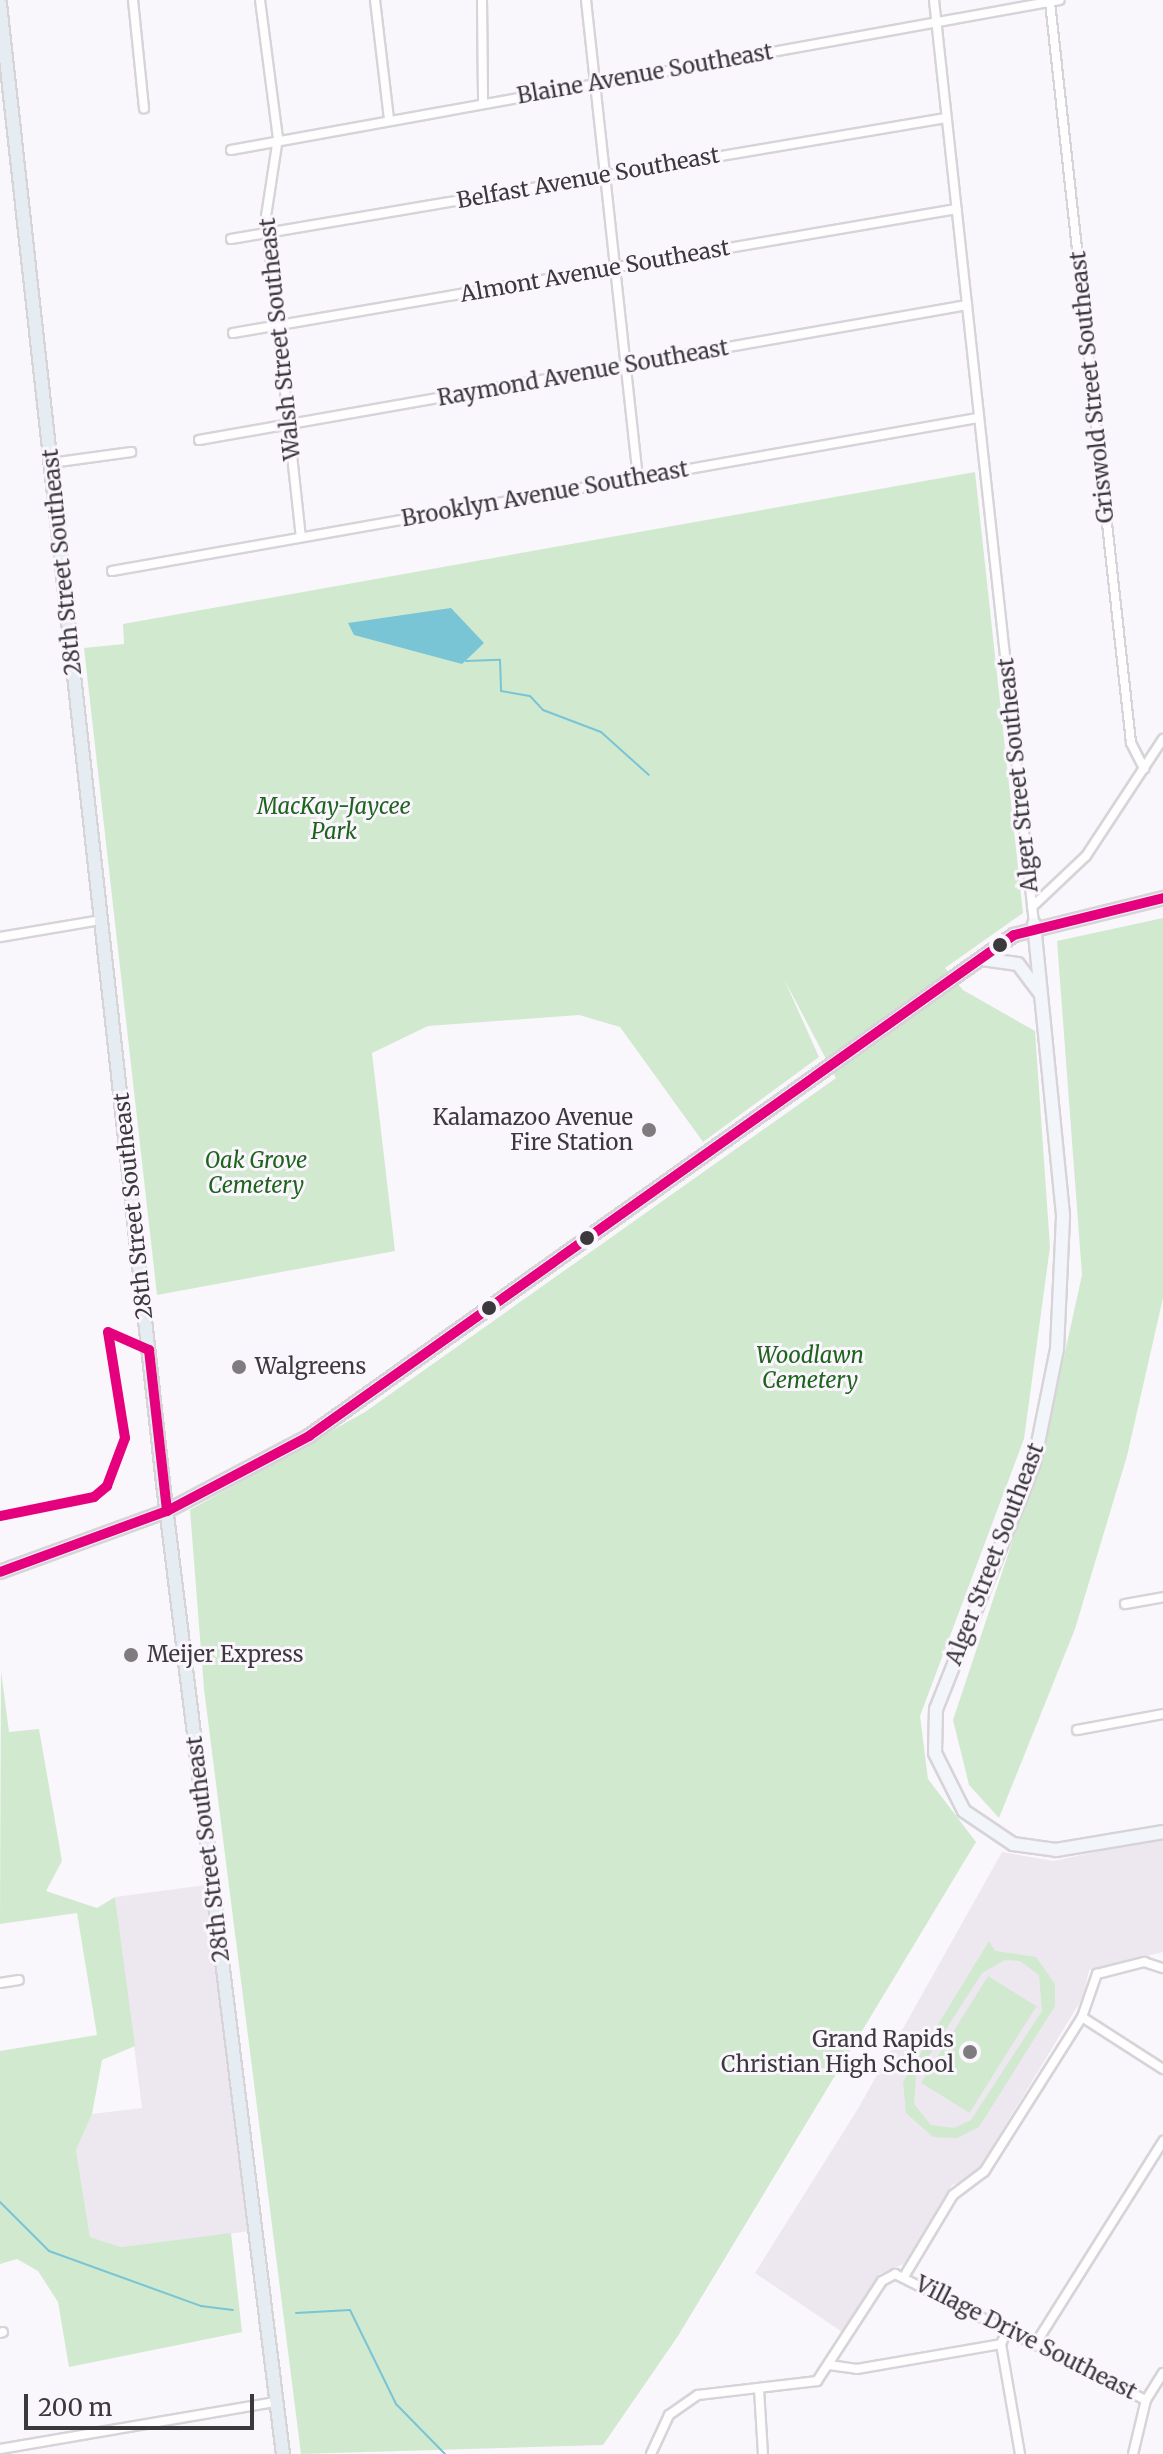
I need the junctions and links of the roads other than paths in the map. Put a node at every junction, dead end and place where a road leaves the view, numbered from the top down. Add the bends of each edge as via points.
1 (133, 0) edge
2 (260, 0) edge
3 (375, 0) edge
4 (482, 0) edge
5 (586, 0) edge
6 (934, 0) edge
7 (1055, 1) edge
8 (0, 4) edge
9 (936, 23) junction
10 (594, 83) junction
11 (483, 102) junction
12 (144, 108) dead end
13 (946, 118) junction
14 (389, 119) junction
15 (278, 138) junction
16 (231, 150) dead end
17 (604, 176) junction
18 (956, 209) junction
19 (268, 234) junction
20 (231, 239) dead end
21 (614, 268) junction
22 (967, 305) junction
23 (278, 326) junction
24 (233, 333) dead end
25 (624, 367) junction
26 (978, 418) junction
27 (287, 425) junction
28 (199, 440) dead end
29 (131, 452) dead end
30 (51, 463) junction
31 (638, 478) junction
32 (301, 537) junction
33 (112, 571) dead end
34 (1163, 739) edge
35 (1144, 769) junction
36 (1163, 898) edge
37 (1032, 907) junction
38 (101, 920) junction
39 (1034, 924) junction
40 (0, 937) edge
41 (978, 959) junction
42 (1042, 996) junction
43 (167, 1511) junction
44 (0, 1572) edge
45 (1163, 1597) edge
46 (1125, 1604) dead end
47 (1163, 1714) edge
48 (1077, 1730) dead end
49 (1163, 1832) edge
50 (1163, 1968) edge
51 (19, 1980) dead end
52 (0, 1983) edge
53 (1082, 2017) junction
54 (1163, 2069) edge
55 (1163, 2141) edge
56 (905, 2275) junction
57 (1008, 2329) junction
58 (1036, 2343) junction
59 (1001, 2344) junction
60 (829, 2365) junction
61 (1163, 2373) edge
62 (759, 2389) junction
63 (1146, 2400) junction
64 (276, 2402) junction
65 (0, 2449) edge
66 (283, 2454) edge
67 (651, 2454) edge
68 (763, 2454) edge
69 (1020, 2454) edge
70 (1133, 2454) edge

1 - 12 street
2 - 15 street, Walsh Street Southeast
3 - 14 street
4 - 11 street
5 - 10 street
6 - 9 street, Alger Street Southeast
7 - 9 street, Blaine Avenue Southeast
7 - 35 street, Griswold Street Southeast via 1131,743
8 - 30 main road, 28th Street Southeast
9 - 10 street, Blaine Avenue Southeast
9 - 13 street, Alger Street Southeast
10 - 11 street, Blaine Avenue Southeast
10 - 17 street
11 - 14 street, Blaine Avenue Southeast
13 - 17 street, Belfast Avenue Southeast
13 - 18 street, Alger Street Southeast
14 - 15 street, Blaine Avenue Southeast
15 - 16 street, Blaine Avenue Southeast
15 - 19 street, Walsh Street Southeast
17 - 19 street, Belfast Avenue Southeast
17 - 21 street
18 - 21 street, Almont Avenue Southeast
18 - 22 street, Alger Street Southeast
19 - 20 street, Belfast Avenue Southeast
19 - 23 street, Walsh Street Southeast
21 - 23 street, Almont Avenue Southeast
21 - 25 street
22 - 25 street, Raymond Avenue Southeast
22 - 26 street, Alger Street Southeast
23 - 24 street, Almont Avenue Southeast
23 - 27 street, Walsh Street Southeast
25 - 27 street, Raymond Avenue Southeast
25 - 31 street
26 - 31 street, Brooklyn Avenue Southeast
26 - 37 street, Alger Street Southeast
27 - 28 street, Raymond Avenue Southeast
27 - 32 street, Walsh Street Southeast
29 - 30 street
30 - 38 main road, 28th Street Southeast
31 - 32 street, Brooklyn Avenue Southeast
32 - 33 street, Brooklyn Avenue Southeast
34 - 35 street
35 - 37 street via 1086,856
36 - 39 main road
37 - 39 street, Alger Street Southeast
38 - 40 street
38 - 43 main road, 28th Street Southeast
39 - 41 main road
39 - 42 main road, Alger Street Southeast
41 - 42 main road via 1018,964
41 - 43 main road via 352,1408
42 - 49 main road, Alger Street Southeast via 1061,1181 1061,1312 1034,1463 934,1718 939,1767 964,1811 1024,1847 1073,1849
43 - 44 main road
43 - 64 main road, 28th Street Southeast
45 - 46 street
47 - 48 street
50 - 53 street, Village Drive Southeast via 1144,1962 1097,1974
51 - 52 street
53 - 54 street
53 - 56 street, Village Drive Southeast via 984,2172 953,2195
55 - 58 street
56 - 57 street, Village Drive Southeast
56 - 60 street, Village Drive Southeast via 882,2281
57 - 58 street, Village Drive Southeast
57 - 59 street
58 - 63 street, Village Drive Southeast
59 - 60 street via 857,2369
59 - 69 street
60 - 62 street via 801,2387
61 - 63 street
62 - 67 street via 715,2390 686,2402 663,2423
62 - 68 street
63 - 70 street
64 - 65 street
64 - 66 main road, 28th Street Southeast

